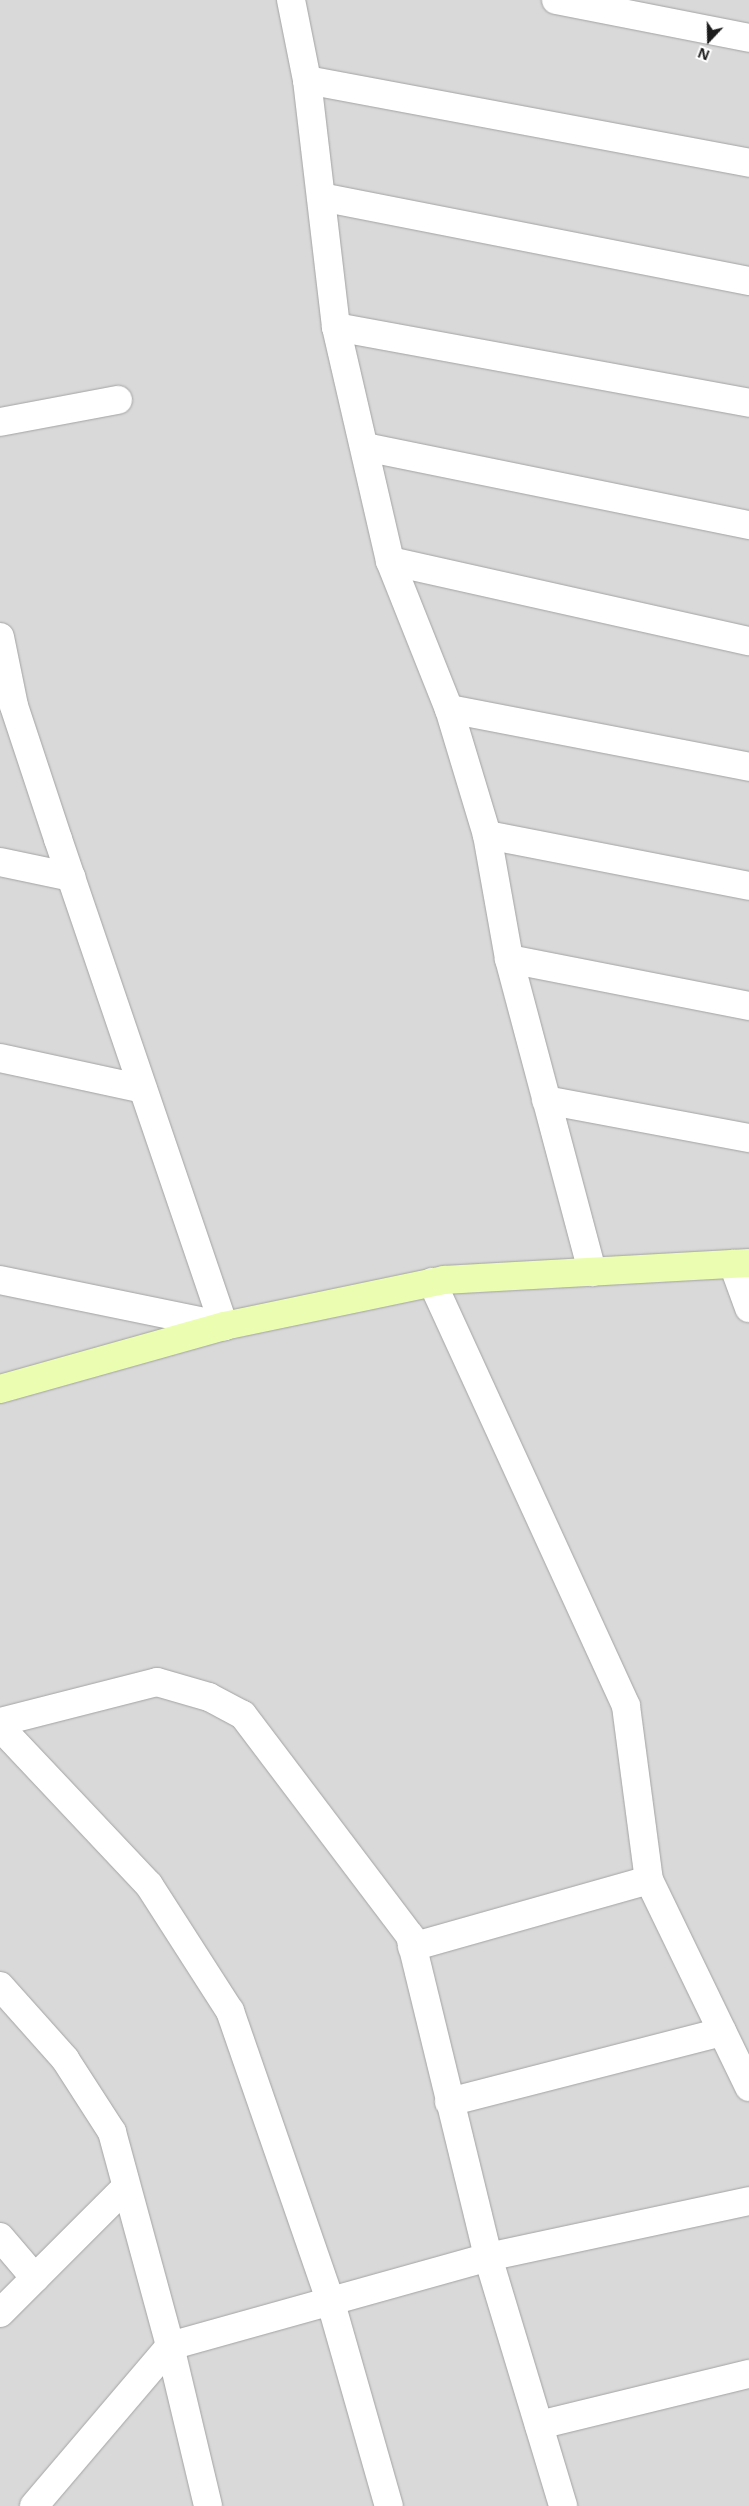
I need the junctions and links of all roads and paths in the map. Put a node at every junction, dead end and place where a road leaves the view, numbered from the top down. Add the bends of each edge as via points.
1 (291, 0) edge
2 (556, 0) edge
3 (749, 38) edge
4 (307, 80) junction
5 (749, 163) edge
6 (321, 197) junction
7 (749, 281) edge
8 (336, 327) junction
9 (118, 400) dead end
10 (749, 403) edge
11 (0, 422) edge
12 (365, 447) junction
13 (749, 525) edge
14 (390, 561) junction
15 (0, 637) edge
16 (749, 641) edge
17 (7, 705) edge
18 (449, 710) junction
19 (749, 767) edge
20 (487, 835) junction
21 (0, 862) edge
22 (71, 877) junction
23 (749, 886) edge
24 (509, 959) junction
25 (749, 1006) edge
26 (0, 1058) edge
27 (143, 1089) junction
28 (546, 1100) junction
29 (749, 1138) edge
30 (741, 1264) edge
31 (592, 1272) junction
32 (0, 1280) edge
33 (432, 1282) junction
34 (749, 1308) edge
35 (224, 1326) junction
36 (0, 1389) edge
37 (0, 1722) edge
38 (0, 1727) edge
39 (649, 1880) junction
40 (412, 1947) junction
41 (0, 1986) edge
42 (722, 2032) junction
43 (749, 2087) edge
44 (449, 2102) junction
45 (126, 2188) junction
46 (749, 2201) edge
47 (0, 2237) edge
48 (488, 2257) junction
49 (35, 2278) junction
50 (330, 2303) junction
51 (0, 2313) edge
52 (170, 2346) junction
53 (749, 2374) edge
54 (539, 2425) junction
55 (34, 2506) edge
56 (208, 2506) edge
57 (389, 2506) edge
58 (563, 2506) edge

1 - 4 street
2 - 3 street
4 - 5 street
4 - 6 street
6 - 7 street
6 - 8 street
8 - 10 street
8 - 12 street
9 - 11 street
12 - 13 street
12 - 14 street
14 - 16 street
14 - 18 street
15 - 17 street
17 - 22 street
18 - 19 street
18 - 20 street
20 - 23 street
20 - 24 street
21 - 22 street
22 - 27 street
24 - 25 street
24 - 28 street
26 - 27 street
27 - 35 street
28 - 29 street
28 - 31 street
30 - 31 street
30 - 34 street
31 - 33 street
32 - 35 street
33 - 35 street
33 - 39 street via 626,1706
35 - 36 street
37 - 40 street via 157,1682 209,1697 243,1715 410,1936
38 - 50 street via 150,1885 230,2010
39 - 40 street
39 - 42 street
40 - 44 street
41 - 45 street via 65,2059 112,2132
42 - 43 street
42 - 44 street
44 - 48 street
45 - 49 street
45 - 52 street
46 - 48 street
47 - 49 street
48 - 50 street
48 - 54 street
49 - 51 street
50 - 52 street
50 - 57 street
52 - 55 street
52 - 56 street
53 - 54 street
54 - 58 street

